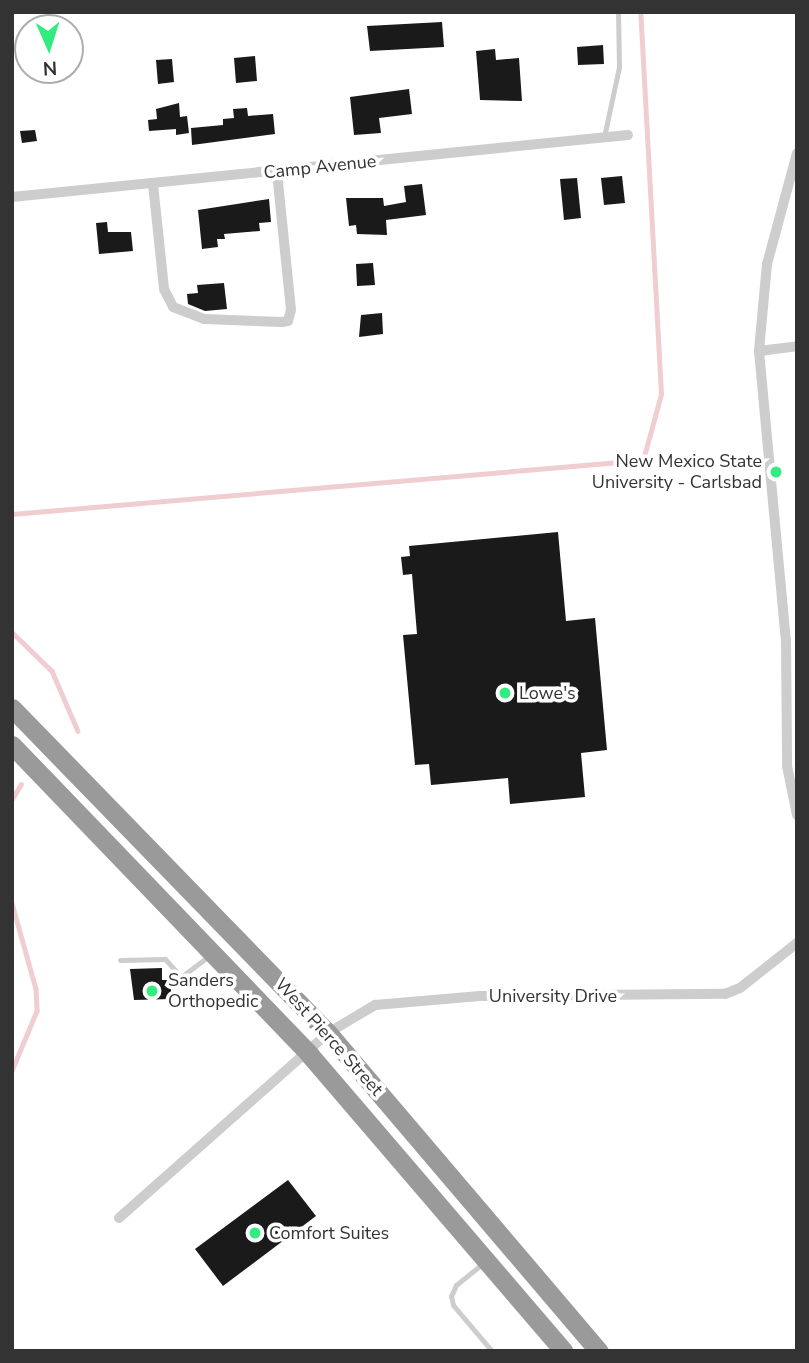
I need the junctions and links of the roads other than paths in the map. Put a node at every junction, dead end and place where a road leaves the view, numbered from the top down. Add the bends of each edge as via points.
1 (618, 12) edge
2 (628, 135) dead end
3 (603, 138) junction
4 (797, 153) edge
5 (277, 171) junction
6 (153, 184) junction
7 (12, 197) edge
8 (797, 346) edge
9 (759, 351) junction
10 (791, 695) edge
11 (12, 708) edge
12 (12, 745) edge
13 (797, 815) edge
14 (797, 943) edge
15 (213, 952) junction
16 (120, 960) dead end
17 (328, 1033) junction
18 (309, 1054) junction
19 (119, 1218) dead end
20 (488, 1259) junction
21 (492, 1351) edge
22 (564, 1351) edge
23 (599, 1351) edge

1 - 3 lane via 620,67
2 - 3 street, Camp Avenue
3 - 5 street, Camp Avenue
4 - 9 street via 767,264
5 - 6 street, Camp Avenue
5 - 6 street via 291,310 288,321 282,322 204,319 173,307 164,289
6 - 7 street, Camp Avenue
8 - 9 street
9 - 10 street
10 - 13 street via 787,766
11 - 17 highway, West Pierce Street
12 - 15 highway, West Pierce Street
14 - 17 street, University Drive via 740,988 725,994 480,996 390,1002 362,1011
15 - 16 lane via 181,977 165,959
15 - 18 highway, West Pierce Street
17 - 18 street, University Drive
17 - 23 highway, West Pierce Street
18 - 19 street, University Drive
18 - 20 highway, West Pierce Street
20 - 21 lane via 456,1284 452,1296 453,1305
20 - 22 highway, West Pierce Street

